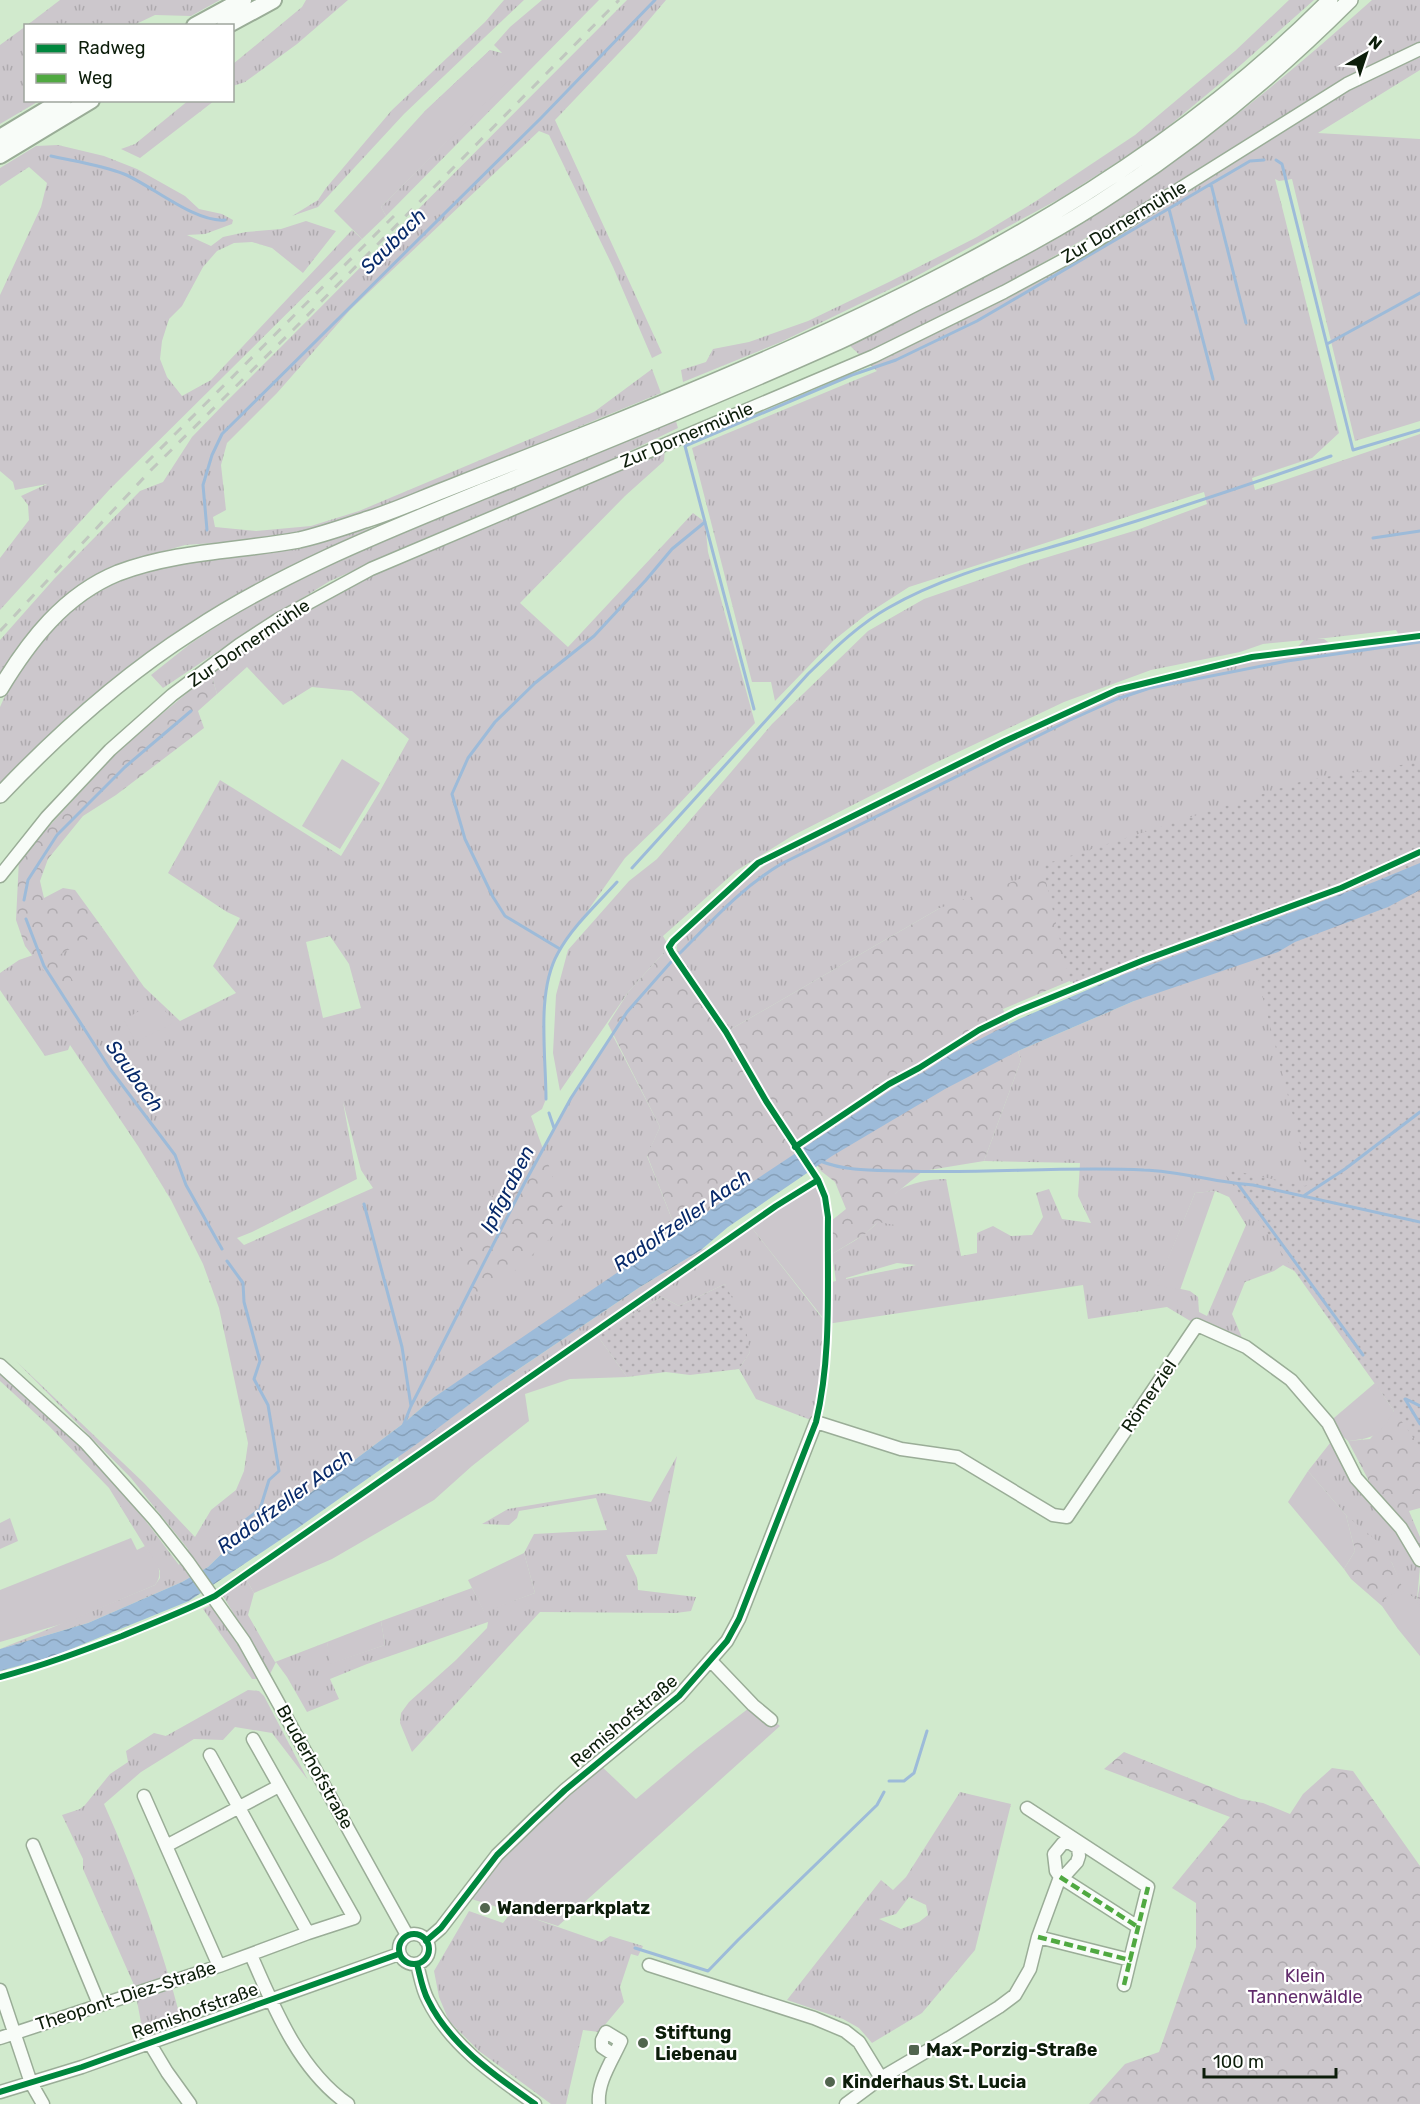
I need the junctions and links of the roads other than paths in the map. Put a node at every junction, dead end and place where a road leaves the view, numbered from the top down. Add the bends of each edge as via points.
1 (243, 0) edge
2 (273, 0) edge
3 (1330, 0) edge
4 (1350, 0) edge
5 (199, 24) edge
6 (229, 24) edge
7 (1420, 49) edge
8 (60, 102) edge
9 (88, 102) edge
10 (0, 138) edge
11 (0, 155) edge
12 (706, 392) junction
13 (663, 410) junction
14 (0, 689) edge
15 (0, 795) edge
16 (0, 876) edge
17 (0, 1365) edge
18 (816, 1422) joint
19 (1420, 1560) edge
20 (711, 1661) junction
21 (771, 1720) dead end
22 (253, 1739) dead end
23 (210, 1755) dead end
24 (279, 1786) junction
25 (144, 1796) dead end
26 (239, 1808) junction
27 (1027, 1808) dead end
28 (33, 1845) dead end
29 (166, 1846) junction
30 (1080, 1846) junction
31 (1060, 1877) junction
32 (1137, 1927) junction
33 (308, 1933) junction
34 (407, 1935) junction
35 (1038, 1937) junction
36 (426, 1941) junction
37 (399, 1954) junction
38 (251, 1955) junction
39 (1130, 1960) junction
40 (417, 1964) junction
41 (649, 1965) dead end
42 (219, 1966) junction
43 (1124, 1985) dead end
44 (0, 1990) edge
45 (270, 2000) junction
46 (99, 2004) junction
47 (15, 2032) junction
48 (0, 2037) edge
49 (149, 2042) junction
50 (615, 2055) dead end
51 (881, 2078) junction
52 (31, 2083) junction
53 (0, 2092) edge
54 (529, 2103) edge
55 (43, 2104) edge
56 (190, 2104) edge
57 (348, 2104) edge
58 (599, 2104) edge
59 (846, 2104) edge

1 - 5 highway
2 - 6 highway
3 - 12 main road via 1223,94 1108,179 946,273
4 - 12 main road via 1233,106 1114,194 1035,241 841,341
7 - 16 street, Zur Dornermühle via 1347,84 1082,250 1004,292 874,356 371,569 279,619 172,694 110,750 47,817
8 - 10 highway
9 - 11 highway
12 - 13 main road
13 - 14 main road via 370,519 302,539 194,554 117,574 59,611 34,637
13 - 15 main road via 366,540 255,594 142,666 65,730
17 - 34 street, Bruderhofstraße via 85,1442 188,1562 244,1641
18 - 19 street, Römerziel via 901,1449 957,1457 1053,1515 1067,1518 1197,1325 1246,1347 1291,1380 1328,1423 1356,1478 1401,1528
18 - 20 street, Remishofstraße via 739,1619
20 - 21 street
20 - 36 street, Remishofstraße via 680,1696 565,1790 497,1855 441,1928
22 - 24 street
23 - 26 street
24 - 26 street
24 - 33 street, Theopont-Diez-Straße via 354,1918
25 - 29 street
26 - 29 street
26 - 33 street
27 - 30 street
28 - 46 street
29 - 42 street
30 - 31 street via 1077,1862
30 - 31 street via 1063,1843 1057,1849 1053,1863
30 - 32 street via 1148,1887
31 - 32 street
31 - 35 street
32 - 39 street
33 - 38 street, Theopont-Diez-Straße
34 - 36 street via 421,1936
34 - 37 street
35 - 39 street
35 - 51 street via 1030,1969 1015,1995
36 - 40 street via 428,1954
37 - 40 street via 410,1964
37 - 45 street, Remishofstraße
38 - 42 street, Theopont-Diez-Straße
38 - 45 street
39 - 43 street
40 - 54 street via 427,1998 444,2028
41 - 51 street via 845,2031 859,2042
42 - 46 street, Theopont-Diez-Straße
44 - 47 street
45 - 49 street, Remishofstraße
45 - 57 street via 314,2070
46 - 47 street, Theopont-Diez-Straße
47 - 48 street, Theopont-Diez-Straße
47 - 52 street
49 - 52 street, Remishofstraße
49 - 56 street
50 - 58 street via 599,2086
51 - 59 street
52 - 53 street, Remishofstraße
52 - 55 street

